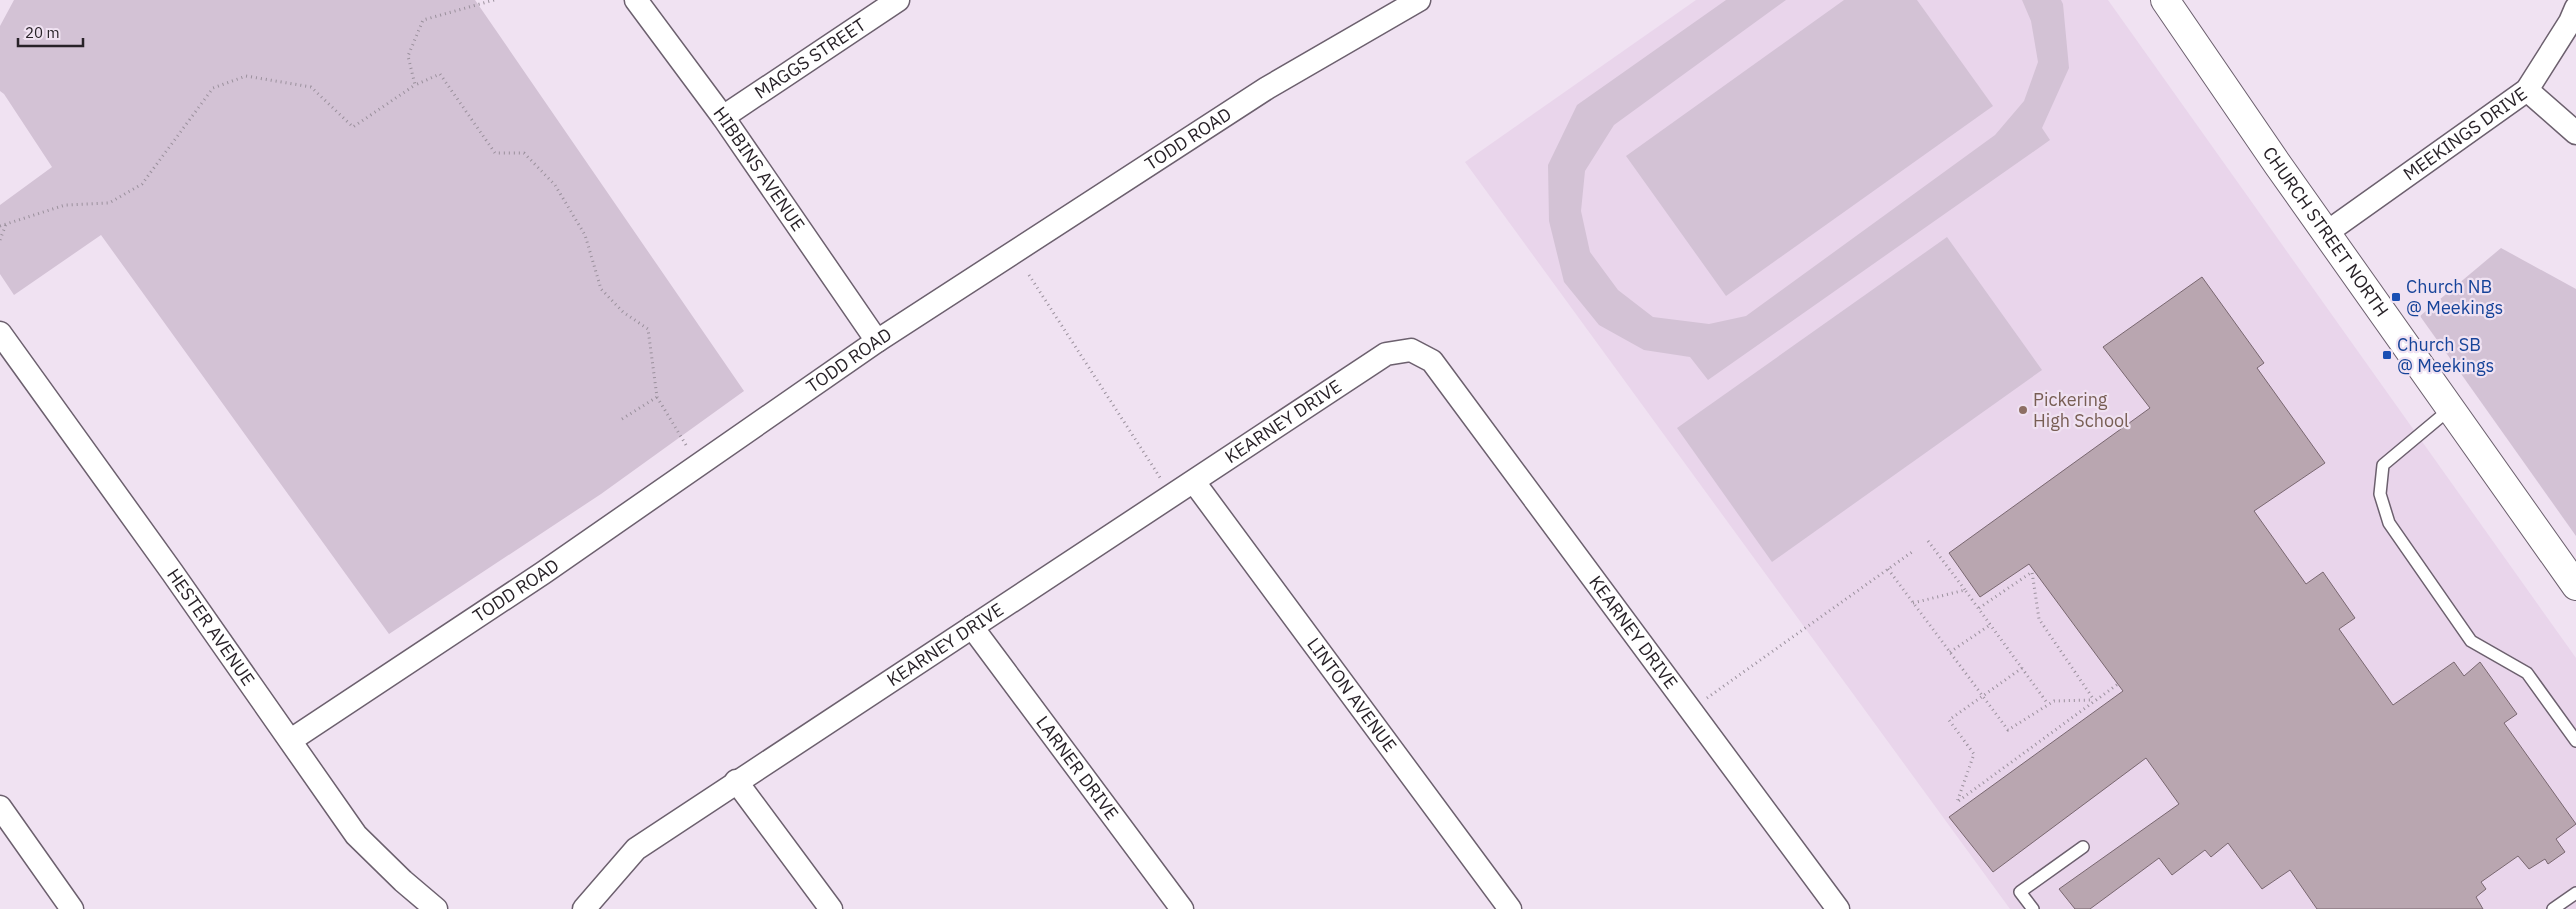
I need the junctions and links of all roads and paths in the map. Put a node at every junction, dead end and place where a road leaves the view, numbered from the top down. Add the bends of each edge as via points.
1 (494, 0) edge
2 (636, 0) edge
3 (898, 0) edge
4 (1419, 0) edge
5 (2166, 0) edge
6 (2576, 8) edge
7 (415, 85) junction
8 (2527, 90) junction
9 (723, 117) junction
10 (2576, 133) edge
11 (7, 224) junction
12 (0, 226) edge
13 (2326, 233) junction
14 (0, 240) edge
15 (1029, 275) dead end
16 (0, 333) edge
17 (877, 341) junction
18 (657, 397) junction
19 (2450, 409) junction
20 (622, 420) dead end
21 (686, 445) dead end
22 (1194, 482) junction
23 (1174, 495) junction
24 (1928, 541) dead end
25 (1912, 552) dead end
26 (1888, 569) junction
27 (2576, 586) edge
28 (1965, 590) junction
29 (1913, 603) junction
30 (1979, 608) junction
31 (1990, 624) junction
32 (972, 628) junction
33 (1950, 652) junction
34 (2022, 668) junction
35 (2118, 684) dead end
36 (1983, 696) junction
37 (2095, 700) junction
38 (2048, 704) junction
39 (1690, 710) junction
40 (291, 740) junction
41 (2576, 741) edge
42 (736, 781) junction
43 (0, 807) edge
44 (2083, 847) dead end
45 (2576, 893) edge
46 (72, 909) edge
47 (436, 909) edge
48 (584, 909) edge
49 (831, 909) edge
50 (1182, 909) edge
51 (1510, 909) edge
52 (1838, 909) edge
53 (2034, 909) edge
54 (2553, 909) edge

1 - 7 path via 423,20 408,56
2 - 9 street, HIBBINS AVENUE
3 - 9 street, MAGGS STREET
4 - 17 street, TODD ROAD via 1267,88
5 - 13 street, CHURCH STREET NORTH
6 - 8 street, MEEKINGS DRIVE
7 - 11 path via 353,127 311,87 246,76 213,88 142,184 109,203 65,206
7 - 18 path via 440,74 496,153 524,153 556,185 585,235 601,289 623,312 648,329
8 - 10 street
8 - 13 street, MEEKINGS DRIVE
9 - 17 street, HIBBINS AVENUE
11 - 12 path
11 - 14 path
13 - 19 street, CHURCH STREET NORTH
15 - 23 path via 1157,474
16 - 40 street, HESTER AVENUE
17 - 40 street, TODD ROAD via 543,573
18 - 20 path
18 - 21 path
19 - 27 street, CHURCH STREET NORTH
19 - 41 lane via 2383,465 2380,494 2389,523 2471,641 2527,673
22 - 23 street, KEARNEY DRIVE
22 - 39 street, KEARNEY DRIVE via 1386,354 1411,350 1432,361
22 - 51 street, LINTON AVENUE
23 - 32 street, KEARNEY DRIVE
24 - 28 path
25 - 26 path
26 - 29 path
26 - 39 path
28 - 29 path
28 - 30 path
29 - 33 path
30 - 31 path
30 - 37 path via 2032,572 2039,618
31 - 33 path
31 - 34 path
32 - 42 street, KEARNEY DRIVE
32 - 50 street, LARNER DRIVE
33 - 36 path
34 - 36 path
34 - 38 path
35 - 37 path
36 - 37 path via 1949,720 1974,754 1957,802
36 - 38 path via 2008,730
37 - 38 path
39 - 52 street, KEARNEY DRIVE
40 - 47 street, HESTER AVENUE via 356,835
42 - 48 street, KEARNEY DRIVE via 636,848
42 - 49 street
43 - 46 street
44 - 53 lane via 2020,892
45 - 54 lane

